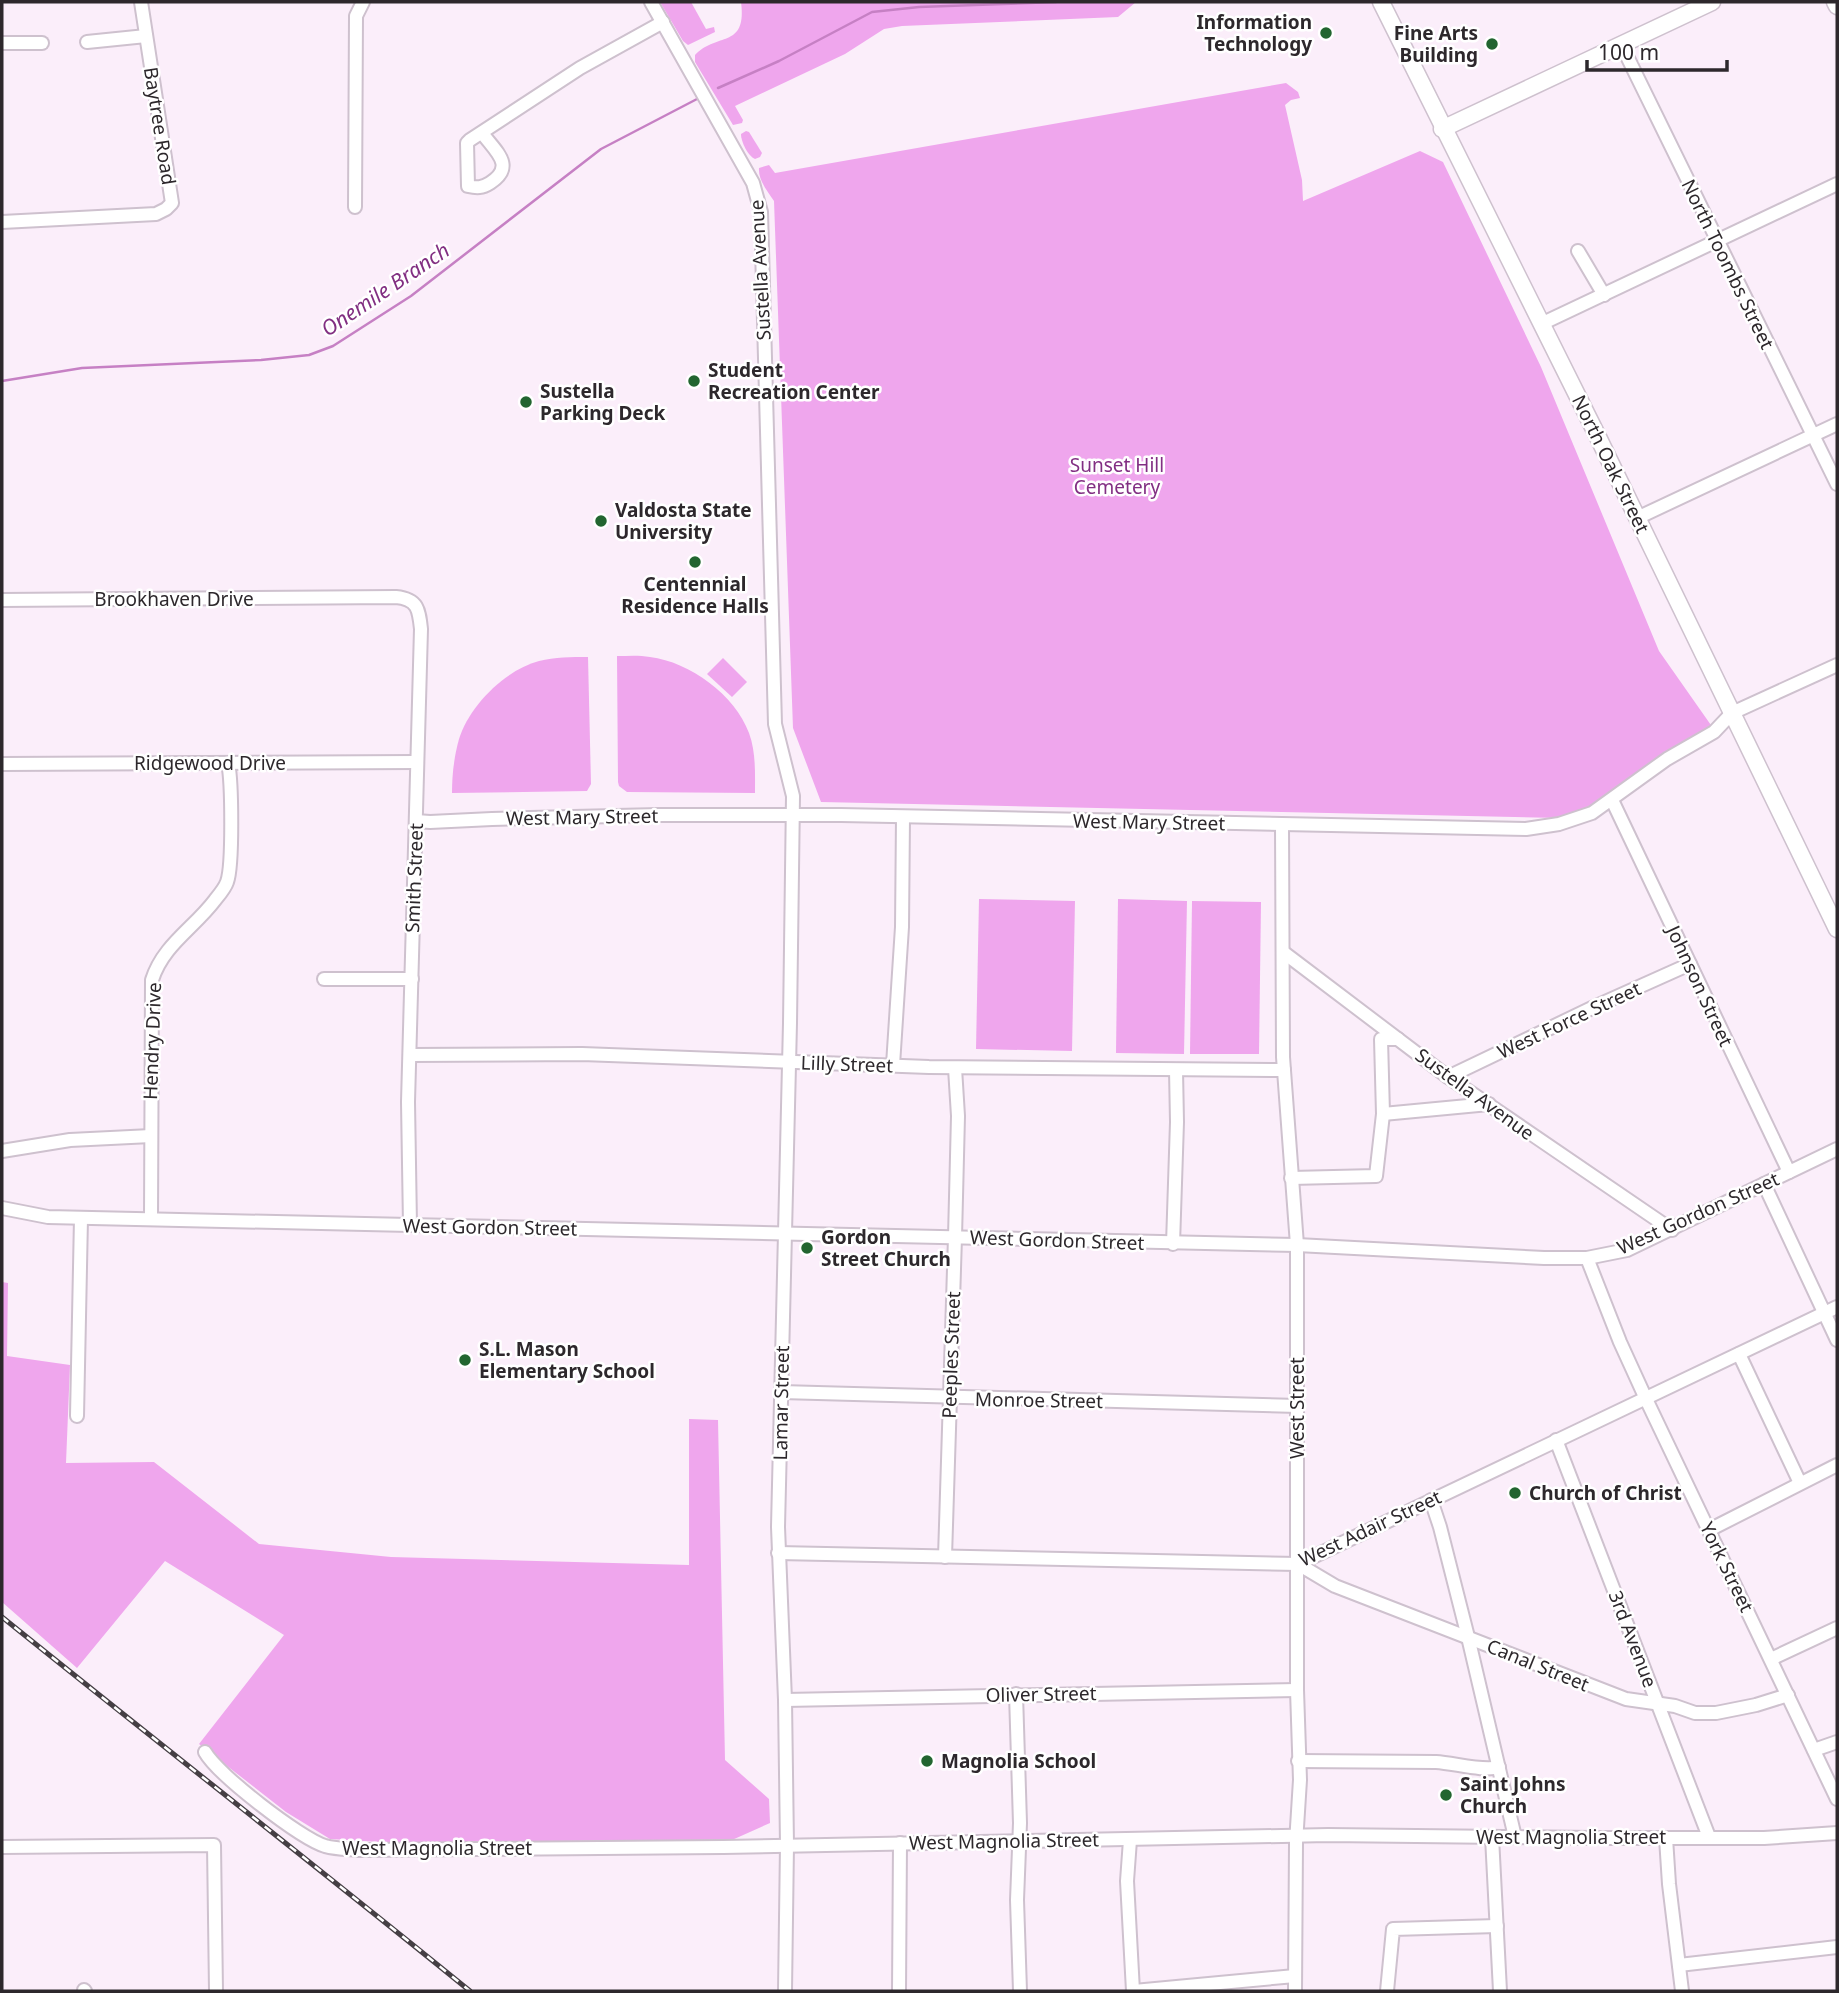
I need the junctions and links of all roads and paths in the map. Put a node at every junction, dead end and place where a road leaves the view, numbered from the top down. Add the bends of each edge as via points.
1 (141, 2) edge
2 (363, 2) edge
3 (651, 2) edge
4 (1381, 2) edge
5 (1712, 2) edge
6 (663, 22) junction
7 (146, 36) junction
8 (87, 42) dead end
9 (2, 43) edge
10 (43, 43) dead end
11 (1621, 44) junction
12 (1442, 129) junction
13 (482, 133) dead end
14 (1837, 184) edge
15 (355, 207) dead end
16 (2, 222) edge
17 (1717, 243) junction
18 (1577, 251) dead end
19 (1604, 295) junction
20 (1541, 324) junction
21 (1837, 424) edge
22 (1814, 435) junction
23 (1837, 484) edge
24 (1637, 518) junction
25 (346, 598) joint
26 (2, 600) edge
27 (1837, 665) edge
28 (1732, 713) junction
29 (417, 762) junction
30 (228, 763) junction
31 (2, 764) edge
32 (1612, 800) junction
33 (792, 815) junction
34 (903, 817) junction
35 (416, 821) junction
36 (1282, 825) junction
37 (1832, 906) edge
38 (1837, 929) edge
39 (1283, 952) junction
40 (1690, 964) junction
41 (324, 979) dead end
42 (412, 979) junction
43 (1398, 1039) junction
44 (410, 1055) junction
45 (789, 1062) junction
46 (893, 1065) junction
47 (956, 1068) junction
48 (1176, 1070) junction
49 (1284, 1070) junction
50 (1448, 1077) junction
51 (1489, 1104) junction
52 (1383, 1114) junction
53 (150, 1136) junction
54 (1837, 1149) edge
55 (2, 1151) edge
56 (1789, 1172) junction
57 (1291, 1178) junction
58 (1764, 1184) junction
59 (2, 1208) edge
60 (82, 1218) junction
61 (151, 1219) junction
62 (410, 1226) junction
63 (1672, 1230) junction
64 (784, 1233) junction
65 (955, 1237) junction
66 (1172, 1244) junction
67 (1297, 1245) junction
68 (1587, 1258) junction
69 (1837, 1307) edge
70 (1825, 1313) junction
71 (1837, 1340) edge
72 (1740, 1354) junction
73 (781, 1392) junction
74 (950, 1398) junction
75 (1646, 1399) junction
76 (1297, 1406) junction
77 (76, 1416) dead end
78 (1556, 1440) junction
79 (1837, 1465) edge
80 (1800, 1483) junction
81 (1431, 1500) junction
82 (1709, 1530) junction
83 (778, 1553) junction
84 (945, 1557) junction
85 (1298, 1564) junction
86 (1837, 1628) edge
87 (1468, 1637) junction
88 (1771, 1659) junction
89 (1297, 1690) junction
90 (1016, 1694) junction
91 (1788, 1695) junction
92 (785, 1700) junction
93 (1657, 1704) junction
94 (1837, 1742) edge
95 (1814, 1749) junction
96 (205, 1752) dead end
97 (1298, 1761) junction
98 (1499, 1767) junction
99 (1837, 1798) edge
100 (1837, 1833) edge
101 (1297, 1836) junction
102 (1492, 1836) junction
103 (1515, 1837) junction
104 (1709, 1837) junction
105 (1666, 1838) junction
106 (1130, 1840) junction
107 (1019, 1841) junction
108 (900, 1843) junction
109 (786, 1845) junction
110 (2, 1847) edge
111 (1497, 1926) junction
112 (1837, 1947) edge
113 (1679, 1965) junction
114 (1295, 1976) junction
115 (216, 1991) edge
116 (785, 1991) edge
117 (899, 1991) edge
118 (1020, 1991) edge
119 (1133, 1991) edge
120 (1295, 1991) edge
121 (1387, 1991) edge
122 (1500, 1991) edge
123 (1682, 1991) edge

1 - 7 street, Baytree Road
2 - 15 street via 356,16
3 - 6 street, Sustella Avenue
4 - 12 main road, North Oak Street
5 - 11 main road
6 - 13 street via 580,68
6 - 33 street, Sustella Avenue via 753,183 760,205 775,724 793,796
7 - 8 street
7 - 16 street, Baytree Road via 172,203 156,214
9 - 10 street
11 - 12 main road
11 - 17 street, North Toombs Street
12 - 20 main road, North Oak Street
14 - 17 street
17 - 19 street
17 - 22 street, North Toombs Street
18 - 19 street
19 - 20 street
20 - 24 main road, North Oak Street
21 - 22 street
22 - 23 street, North Toombs Street
22 - 24 street
24 - 28 main road, North Oak Street
25 - 26 street, Brookhaven Drive
25 - 29 street, Smith Street via 403,598 419,608
27 - 28 street, West Mary Street
28 - 32 street, West Mary Street via 1714,732 1667,759
28 - 37 main road, North Oak Street
29 - 30 street, Ridgewood Drive
29 - 35 street, Smith Street
30 - 31 street, Ridgewood Drive
30 - 53 street, Hendry Drive via 227,882 161,957 152,980
32 - 36 street, West Mary Street via 1592,813 1559,824 1526,828
32 - 40 street, Johnson Street
33 - 34 street, West Mary Street
33 - 35 street, West Mary Street
33 - 45 street, Lamar Street
34 - 36 street, West Mary Street
34 - 46 street
35 - 42 street, Smith Street
36 - 39 street, West Street
37 - 38 main road, North Oak Street
39 - 43 street, Sustella Avenue
39 - 49 street, West Street
40 - 50 street, West Force Street
40 - 56 street, Johnson Street
41 - 42 street
42 - 44 street, Smith Street
43 - 50 street, Sustella Avenue
43 - 52 street via 1381,1039
44 - 45 street, Lilly Street via 582,1054
44 - 62 street, Smith Street
45 - 46 street, Lilly Street
45 - 64 street, Lamar Street
46 - 47 street, Lilly Street
47 - 48 street, Lilly Street
47 - 65 street, Peeples Street
48 - 49 street, Lilly Street
48 - 66 street
49 - 57 street, West Street
50 - 51 street, Sustella Avenue
51 - 52 street
51 - 63 street, Sustella Avenue
52 - 57 street via 1376,1176
53 - 55 street via 70,1140
53 - 61 street, Hendry Drive
54 - 56 street, West Gordon Street
56 - 58 street, West Gordon Street
57 - 67 street, West Street
58 - 63 street, West Gordon Street
58 - 70 street
59 - 60 street, West Gordon Street
60 - 61 street, West Gordon Street
60 - 77 street
61 - 62 street, West Gordon Street
62 - 64 street, West Gordon Street
63 - 68 street, West Gordon Street via 1627,1250
64 - 65 street, West Gordon Street
64 - 73 street, Lamar Street
65 - 66 street, West Gordon Street
65 - 74 street, Peeples Street
66 - 67 street, West Gordon Street
67 - 68 street, West Gordon Street
67 - 76 street, West Street
68 - 75 street, York Street
69 - 70 street, West Adair Street
70 - 71 street
70 - 72 street, West Adair Street
72 - 75 street, West Adair Street
72 - 80 street
73 - 74 street, Monroe Street
73 - 83 street, Lamar Street
74 - 76 street, Monroe Street
74 - 84 street, Peeples Street
75 - 78 street, West Adair Street
75 - 82 street, York Street
76 - 85 street, West Street
78 - 81 street, West Adair Street
78 - 93 street, 3rd Avenue
79 - 80 street
80 - 82 street
81 - 85 street, West Adair Street
81 - 87 street
82 - 88 street, York Street
83 - 84 street, West Adair Street
83 - 92 street, Lamar Street
84 - 85 street, West Adair Street
85 - 87 street, Canal Street via 1335,1586
85 - 89 street, West Street
86 - 88 street
87 - 93 street, Canal Street via 1626,1699
87 - 98 street
88 - 91 street, York Street
89 - 90 street, Oliver Street
89 - 97 street, West Street
90 - 92 street, Oliver Street
90 - 107 street
91 - 93 street, Canal Street via 1716,1713
91 - 95 street, York Street
92 - 109 street, Lamar Street
93 - 104 street, 3rd Avenue
94 - 95 street
95 - 99 street, York Street
96 - 109 street, West Magnolia Street via 239,1788 327,1847
97 - 98 street
97 - 101 street, West Street
98 - 103 street
100 - 104 street, West Magnolia Street
101 - 102 street, West Magnolia Street
101 - 106 street, West Magnolia Street
101 - 114 street, West Street
102 - 103 street, West Magnolia Street
102 - 111 street
103 - 105 street, West Magnolia Street
104 - 105 street, West Magnolia Street
105 - 113 street
106 - 107 street, West Magnolia Street
106 - 119 street via 1127,1881
107 - 108 street, West Magnolia Street
107 - 118 street
108 - 109 street, West Magnolia Street
108 - 117 street
109 - 116 street, Lamar Street
110 - 115 street via 214,1845
111 - 121 street via 1393,1929
111 - 122 street
112 - 113 street
113 - 123 street
114 - 119 street
114 - 120 street, West Street

